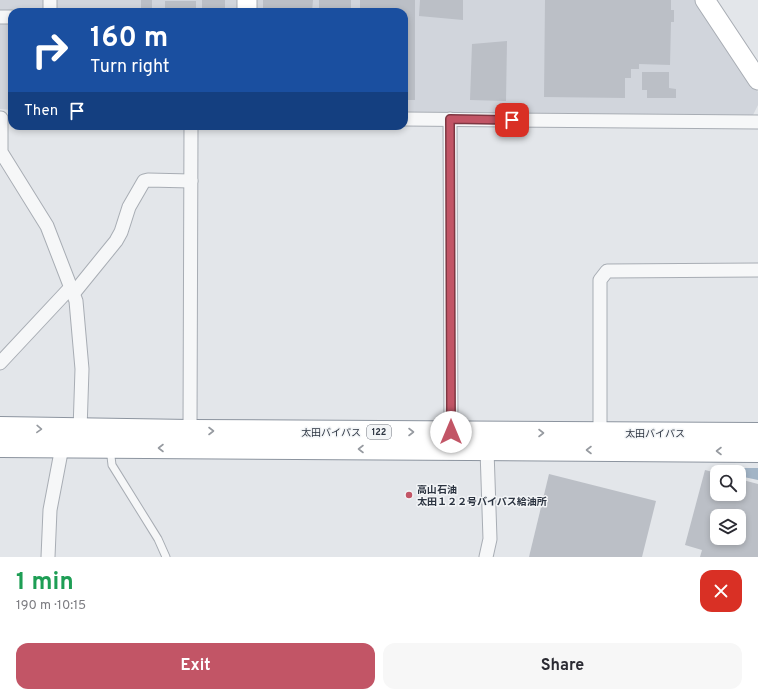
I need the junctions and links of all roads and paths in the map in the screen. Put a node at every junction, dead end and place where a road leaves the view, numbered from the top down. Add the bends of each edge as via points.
1 (705, 0) edge
2 (758, 80) edge
3 (4, 118) edge
4 (408, 119) edge
5 (450, 119) junction
6 (758, 122) edge
7 (191, 130) edge
8 (191, 181) junction
9 (758, 270) edge
10 (72, 291) junction
11 (0, 363) edge
12 (0, 428) edge
13 (80, 430) junction
14 (190, 431) junction
15 (451, 432) junction
16 (600, 433) junction
17 (758, 434) edge
18 (0, 446) edge
19 (62, 447) junction
20 (110, 448) junction
21 (487, 450) junction
22 (758, 451) edge
23 (48, 557) edge
24 (166, 557) edge
25 (486, 557) edge

1 - 2 street
3 - 10 street via 1,152 47,226
4 - 5 street
5 - 6 street
5 - 15 street
7 - 8 street
8 - 10 street via 144,182 129,207 116,241
8 - 14 street
9 - 16 street via 607,271 600,280
10 - 11 street
10 - 13 street via 76,301 82,368
12 -> 13 highway, 太田バイパス / 122
13 - 14 highway, 太田バイパス / 122
14 -> 15 highway, 太田バイパス / 122
15 -> 16 highway, 太田バイパス / 122
16 - 17 highway, 太田バイパス / 122
18 - 19 highway, 太田バイパス / 122
19 - 20 highway, 太田バイパス / 122
19 - 23 street via 50,510
21 -> 20 highway, 太田バイパス / 122
20 - 24 lane via 112,465 158,539
22 -> 21 highway, 太田バイパス / 122
21 - 25 street via 490,539

